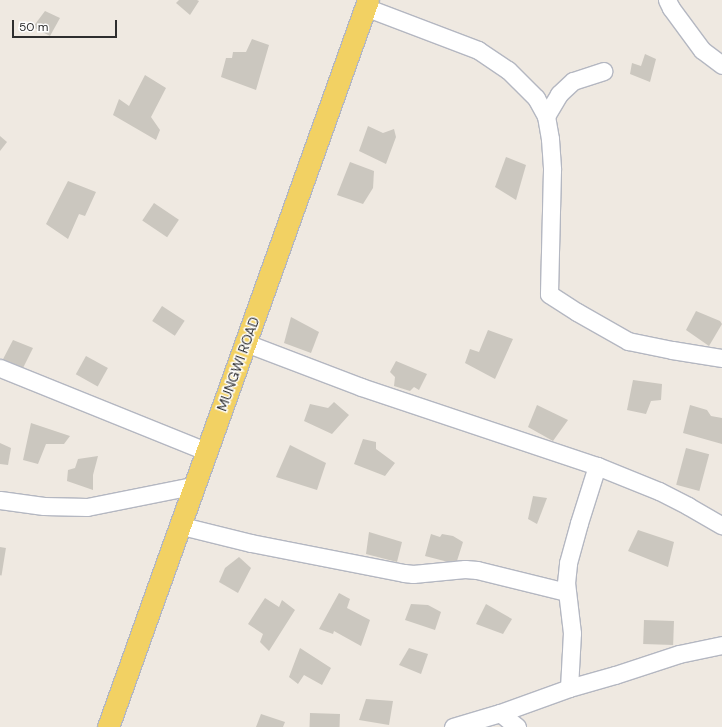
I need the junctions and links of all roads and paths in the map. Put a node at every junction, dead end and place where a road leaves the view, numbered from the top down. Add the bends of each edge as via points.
1 (667, 0) edge
2 (366, 4) edge
3 (722, 65) edge
4 (603, 72) dead end
5 (546, 116) junction
6 (246, 343) junction
7 (722, 358) edge
8 (0, 368) edge
9 (205, 451) junction
10 (596, 466) junction
11 (192, 486) junction
12 (0, 500) edge
13 (178, 525) junction
14 (722, 526) edge
15 (566, 592) junction
16 (722, 645) edge
17 (569, 688) junction
18 (500, 713) junction
19 (108, 727) edge
20 (454, 727) edge
21 (517, 727) edge

1 - 3 street via 702,50
2 - 5 street via 478,50 508,70 536,98
2 - 6 main road, MUNGWI ROAD
4 - 5 street via 573,81 559,94
5 - 7 street via 552,170 549,294 628,340
6 - 9 main road, MUNGWI ROAD
6 - 10 street via 361,387
8 - 9 street
9 - 11 main road, MUNGWI ROAD
10 - 14 street via 665,494
10 - 15 street via 568,563
11 - 12 street via 86,508
11 - 13 main road, MUNGWI ROAD
13 - 15 street via 251,544 404,573 471,569
13 - 19 main road, MUNGWI ROAD
15 - 17 street via 572,621
16 - 17 street via 679,654
17 - 18 street
18 - 20 street
18 - 21 street

